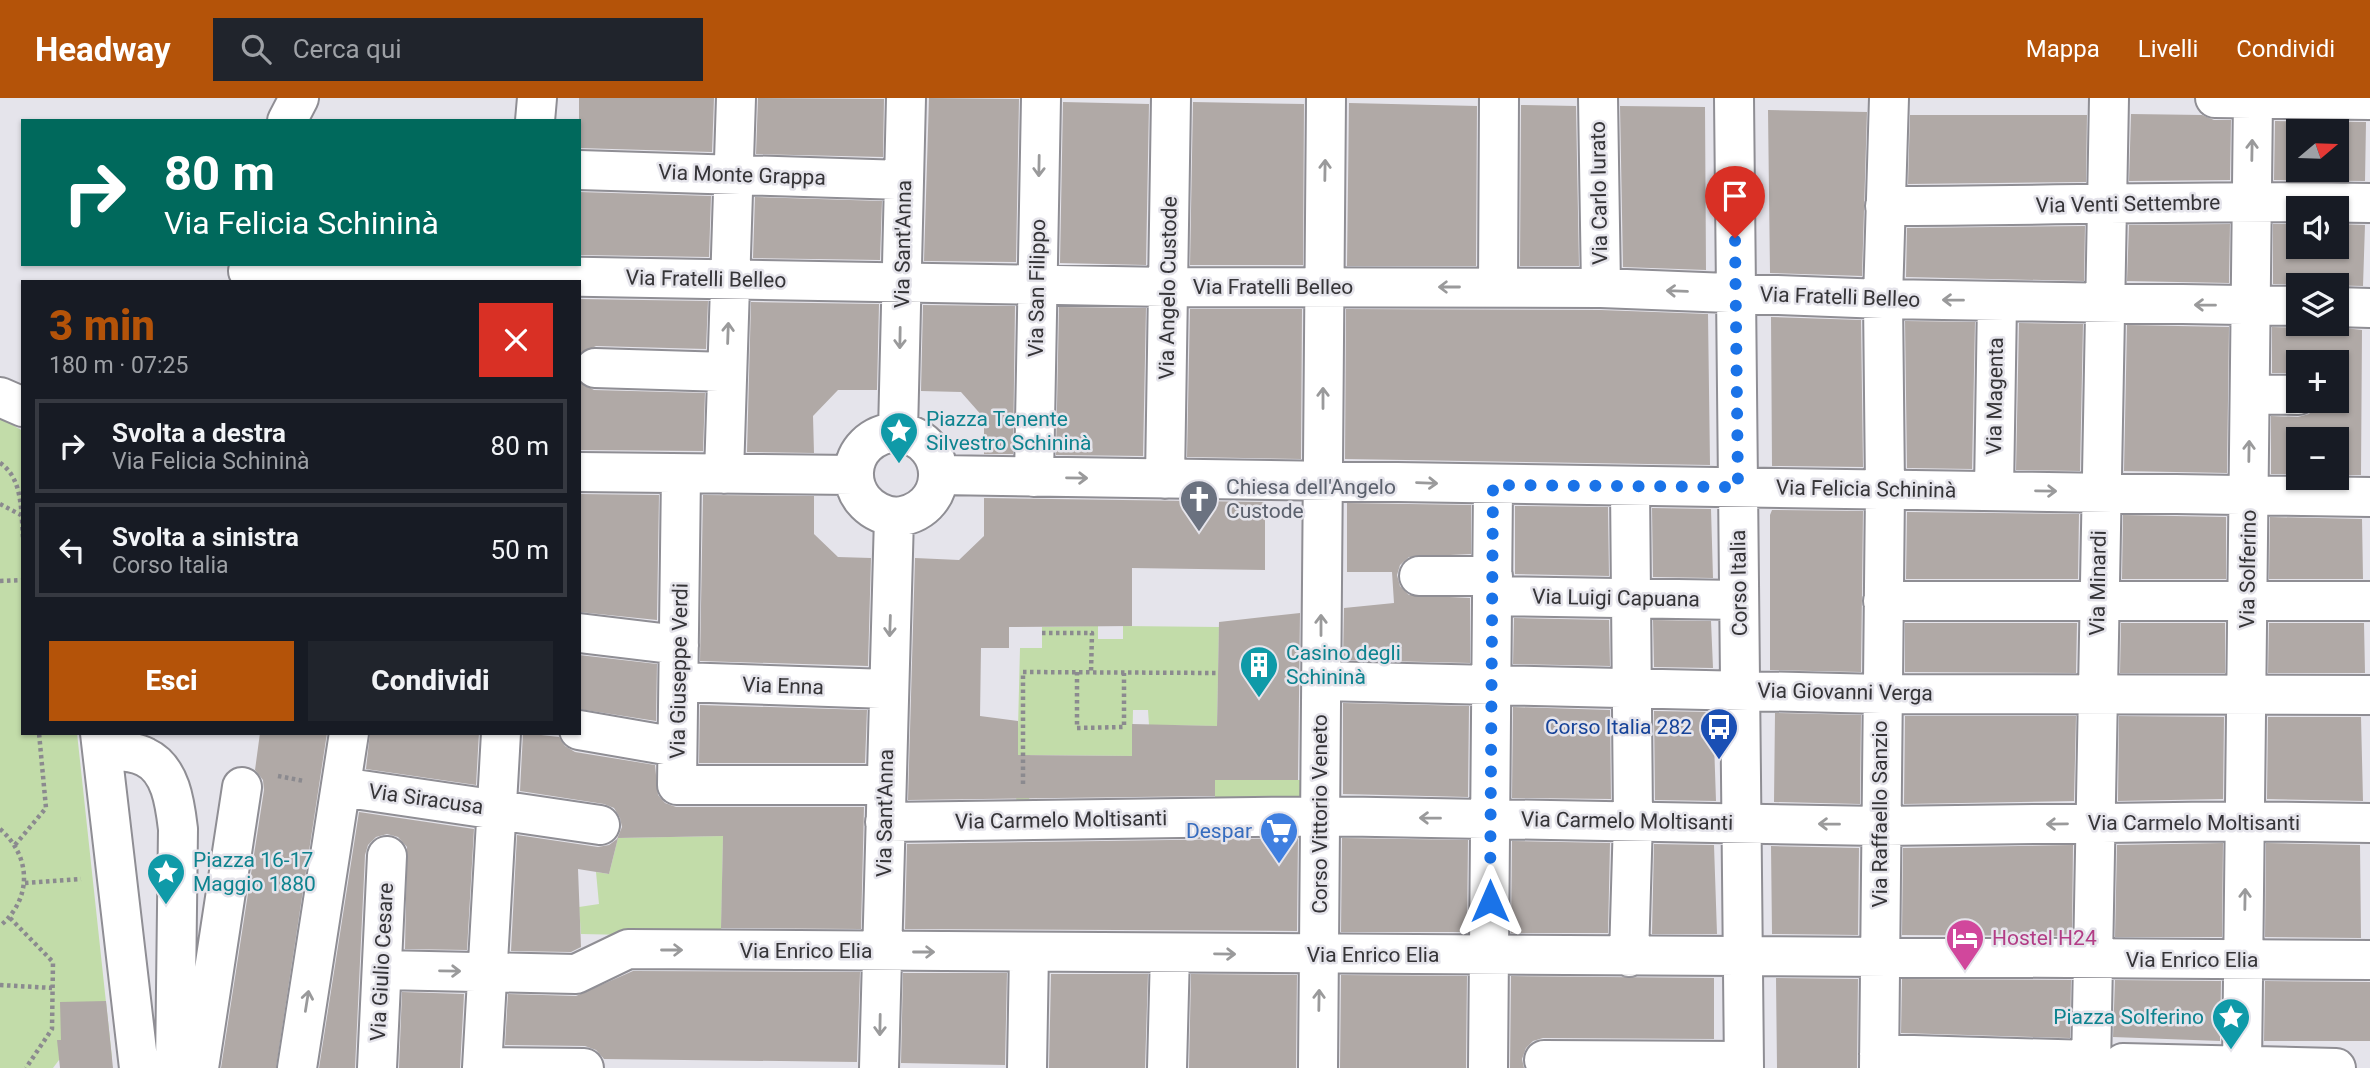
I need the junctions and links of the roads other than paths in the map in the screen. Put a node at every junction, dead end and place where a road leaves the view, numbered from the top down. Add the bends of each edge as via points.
1 (299, 98) edge
2 (537, 98) edge
3 (736, 98) edge
4 (906, 98) edge
5 (1041, 98) edge
6 (1171, 98) edge
7 (1326, 98) edge
8 (1499, 98) edge
9 (1598, 98) edge
10 (1734, 98) edge
11 (1889, 98) edge
12 (2109, 98) edge
13 (2215, 98) edge
14 (2253, 99) edge
15 (2370, 100) edge
16 (288, 119) edge
17 (536, 119) edge
18 (581, 170) edge
19 (733, 175) junction
20 (904, 180) junction
21 (2252, 201) junction
22 (2370, 203) edge
23 (1885, 205) junction
24 (2106, 206) junction
25 (248, 272) edge
26 (527, 274) edge
27 (730, 279) junction
28 (901, 282) junction
29 (1037, 285) junction
30 (1324, 286) junction
31 (1168, 287) junction
32 (1498, 287) junction
33 (1601, 288) junction
34 (1736, 293) junction
35 (1883, 299) junction
36 (1997, 301) junction
37 (2103, 303) junction
38 (2250, 305) junction
39 (2286, 306) edge
40 (2349, 307) edge
41 (2370, 307) edge
42 (595, 369) dead end
43 (727, 372) junction
44 (2250, 394) junction
45 (2286, 395) edge
46 (0, 397) edge
47 (21, 406) edge
48 (898, 432) junction
49 (581, 472) edge
50 (681, 474) junction
51 (724, 474) junction
52 (853, 475) junction
53 (939, 475) junction
54 (1034, 477) junction
55 (1165, 479) junction
56 (1322, 481) junction
57 (1493, 485) junction
58 (1630, 486) junction
59 (1738, 487) junction
60 (1885, 489) junction
61 (1994, 491) junction
62 (2099, 492) junction
63 (2248, 494) junction
64 (2370, 497) edge
65 (894, 517) junction
66 (1419, 576) dead end
67 (1492, 586) junction
68 (1630, 598) junction
69 (1739, 600) junction
70 (1883, 601) junction
71 (2370, 601) edge
72 (2098, 602) junction
73 (2247, 603) junction
74 (581, 634) edge
75 (679, 664) junction
76 (1321, 681) junction
77 (1493, 684) junction
78 (1633, 686) junction
79 (888, 689) junction
80 (1740, 691) junction
81 (1881, 694) junction
82 (2096, 694) junction
83 (2247, 694) junction
84 (2370, 695) edge
85 (581, 730) edge
86 (349, 735) edge
87 (501, 735) edge
88 (101, 739) edge
89 (677, 747) junction
90 (253, 781) road end
91 (886, 785) junction
92 (341, 787) junction
93 (496, 809) junction
94 (1322, 816) junction
95 (1489, 819) junction
96 (1633, 819) junction
97 (2246, 821) junction
98 (885, 822) junction
99 (1741, 822) junction
100 (2094, 823) junction
101 (2370, 823) edge
102 (600, 825) dead end
103 (1880, 825) junction
104 (387, 856) dead end
105 (882, 951) junction
106 (1029, 952) junction
107 (1170, 953) junction
108 (1319, 955) junction
109 (1742, 955) junction
110 (1490, 956) junction
111 (1629, 957) junction
112 (1880, 958) junction
113 (2093, 959) junction
114 (2243, 960) junction
115 (2370, 961) edge
116 (382, 970) junction
117 (487, 972) junction
118 (2242, 1054) edge
119 (1544, 1060) dead end
120 (1879, 1061) edge
121 (2013, 1063) edge
122 (1743, 1064) edge
123 (2102, 1064) edge
124 (1629, 1065) edge
125 (482, 1067) edge
126 (139, 1068) edge
127 (175, 1068) edge
128 (199, 1068) edge
129 (297, 1068) edge
130 (377, 1068) edge
131 (584, 1068) edge
132 (879, 1068) edge
133 (1027, 1068) edge
134 (1167, 1068) edge
135 (1318, 1068) edge
136 (1488, 1068) edge
137 (2336, 1068) edge

1 - 16 street
2 - 17 street
3 - 19 street
4 - 20 street, Via Sant'Anna
5 -> 29 street, Via San Filippo
6 - 31 street, Via Angelo Custode
30 -> 7 street, Corso Vittorio Veneto
8 - 32 street
9 - 33 street, Via Carlo Iurato
10 - 34 street, Corso Italia
11 - 23 street, Via Raffaello Sanzio
12 - 24 street, Via Minardi
13 - 14 street
14 - 15 street
21 -> 14 street, Via Solferino
18 - 19 street, Via Monte Grappa
19 - 20 street, Via Monte Grappa
19 - 27 street
20 - 28 street, Via Sant'Anna
21 - 22 street, Via Venti Settembre
21 - 24 street, Via Venti Settembre
21 - 38 street, Via Solferino
23 - 24 street, Via Venti Settembre
23 - 35 street, Via Raffaello Sanzio
24 - 37 street, Via Minardi
25 - 26 street, Via Fratelli Belleo
26 - 27 street, Via Fratelli Belleo
27 - 28 street, Via Fratelli Belleo
43 -> 27 street
28 - 29 street, Via Fratelli Belleo
28 -> 48 street, Via Sant'Anna
29 - 31 street, Via Fratelli Belleo
29 - 54 street, Via San Filippo
30 - 31 street, Via Fratelli Belleo
32 -> 30 street, Via Fratelli Belleo
56 -> 30 street, Corso Vittorio Veneto
31 - 55 street, Via Angelo Custode
32 - 33 street, Via Fratelli Belleo
34 -> 33 street, Via Fratelli Belleo
34 - 35 street, Via Fratelli Belleo
34 - 59 street, Corso Italia
36 -> 35 street, Via Fratelli Belleo
35 - 60 street, Via Raffaello Sanzio
36 - 37 street, Via Fratelli Belleo
36 - 61 street, Via Magenta
38 -> 37 street, Via Fratelli Belleo
37 - 62 street, Via Minardi
38 - 39 street, Via Fratelli Belleo
38 - 44 street, Via Solferino
40 - 41 street
42 - 43 street
43 - 51 street
44 - 45 street
63 -> 44 street, Via Solferino
46 - 47 street
48 - 52 street via 869,442 856,460
48 - 53 street via 918,439 930,450
49 - 50 street
50 - 51 street
50 - 75 street, Via Giuseppe Verdi
51 - 52 street
52 - 65 street via 862,500 871,509
53 - 54 street, Via Felicia Schininà
53 - 65 street via 926,504 909,515
54 -> 55 street, Via Felicia Schininà
55 - 56 street, Via Felicia Schininà
56 -> 57 street, Via Felicia Schininà
76 -> 56 street, Corso Vittorio Veneto
57 - 58 street, Via Felicia Schininà
57 - 67 street
58 - 59 street, Via Felicia Schininà
58 - 68 street
59 - 60 street, Via Felicia Schininà
59 - 69 street, Corso Italia
60 - 61 street, Via Felicia Schininà
60 - 70 street, Via Raffaello Sanzio
61 -> 62 street, Via Felicia Schininà
62 - 63 street, Via Felicia Schininà
62 - 72 street, Via Minardi
63 - 64 street, Via Felicia Schininà
63 - 73 street, Via Solferino
65 -> 79 street, Via Sant'Anna
66 - 67 street, Via Luigi Capuana
67 - 68 street, Via Luigi Capuana
67 - 77 street
68 - 69 street, Via Luigi Capuana
68 - 78 street
69 - 80 street, Corso Italia
70 - 72 street
70 - 81 street, Via Raffaello Sanzio
71 - 73 street
72 - 73 street
72 - 82 street, Via Minardi
73 - 83 street, Via Solferino
74 - 75 street, Via Enna
75 - 79 street, Via Enna
75 - 89 street, Via Giuseppe Verdi
76 - 77 street, Via Giovanni Verga
76 - 94 street, Corso Vittorio Veneto
77 - 78 street, Via Giovanni Verga
77 - 95 street
78 - 80 street, Via Giovanni Verga
78 - 96 street
79 - 91 street, Via Sant'Anna
80 - 81 street, Via Giovanni Verga
80 - 99 street, Corso Italia
81 - 82 street, Via Giovanni Verga
81 - 103 street, Via Raffaello Sanzio
82 - 83 street, Via Giovanni Verga
82 - 100 street, Via Minardi
83 - 84 street, Via Giovanni Verga
83 - 97 street, Via Solferino
85 - 89 street
86 - 92 street
87 - 93 street
88 - 126 street
88 - 127 street via 145,757 160,770 173,795 178,829
89 - 91 street, Via Giuseppe Verdi via 677,785
90 - 128 street
91 - 98 street, Via Sant'Anna
92 - 93 street, Via Siracusa
129 -> 92 street
93 - 102 street, Via Siracusa
93 - 117 street
95 -> 94 street, Via Carmelo Moltisanti
94 - 98 street, Via Carmelo Moltisanti
94 - 108 street, Corso Vittorio Veneto
95 - 96 street, Via Carmelo Moltisanti
95 - 110 street
96 - 99 street, Via Carmelo Moltisanti
96 - 111 street
97 - 100 street, Via Carmelo Moltisanti
97 - 101 street, Via Carmelo Moltisanti
114 -> 97 street, Via Solferino
98 - 105 street, Via Sant'Anna
103 -> 99 street, Via Carmelo Moltisanti
99 - 109 street, Corso Italia
100 -> 103 street, Via Carmelo Moltisanti
100 - 113 street, Via Minardi
103 - 112 street, Via Raffaello Sanzio
104 - 116 street, Via Giulio Cesare
105 -> 106 street, Via Enrico Elia
117 -> 105 street, Via Enrico Elia via 576,974 628,949
105 -> 132 street, Via Sant'Anna
106 - 107 street, Via Enrico Elia
106 - 133 street
107 -> 108 street, Via Enrico Elia
107 - 134 street
108 - 110 street, Via Enrico Elia
135 -> 108 street, Corso Vittorio Veneto
109 - 111 street, Via Enrico Elia
109 - 112 street, Via Enrico Elia
109 - 122 street, Corso Italia
110 - 111 street, Via Enrico Elia
110 - 136 street
112 - 113 street, Via Enrico Elia
112 - 120 street, Via Raffaello Sanzio
113 - 114 street, Via Enrico Elia
113 - 123 street, Via Minardi
114 - 115 street, Via Enrico Elia
114 - 118 street, Via Solferino
116 -> 117 street, Via Enrico Elia
116 - 130 street, Via Giulio Cesare
117 - 125 street
118 - 123 street
118 - 137 street
119 - 124 street
120 - 121 street
121 - 123 street
122 - 124 street
125 - 131 street

